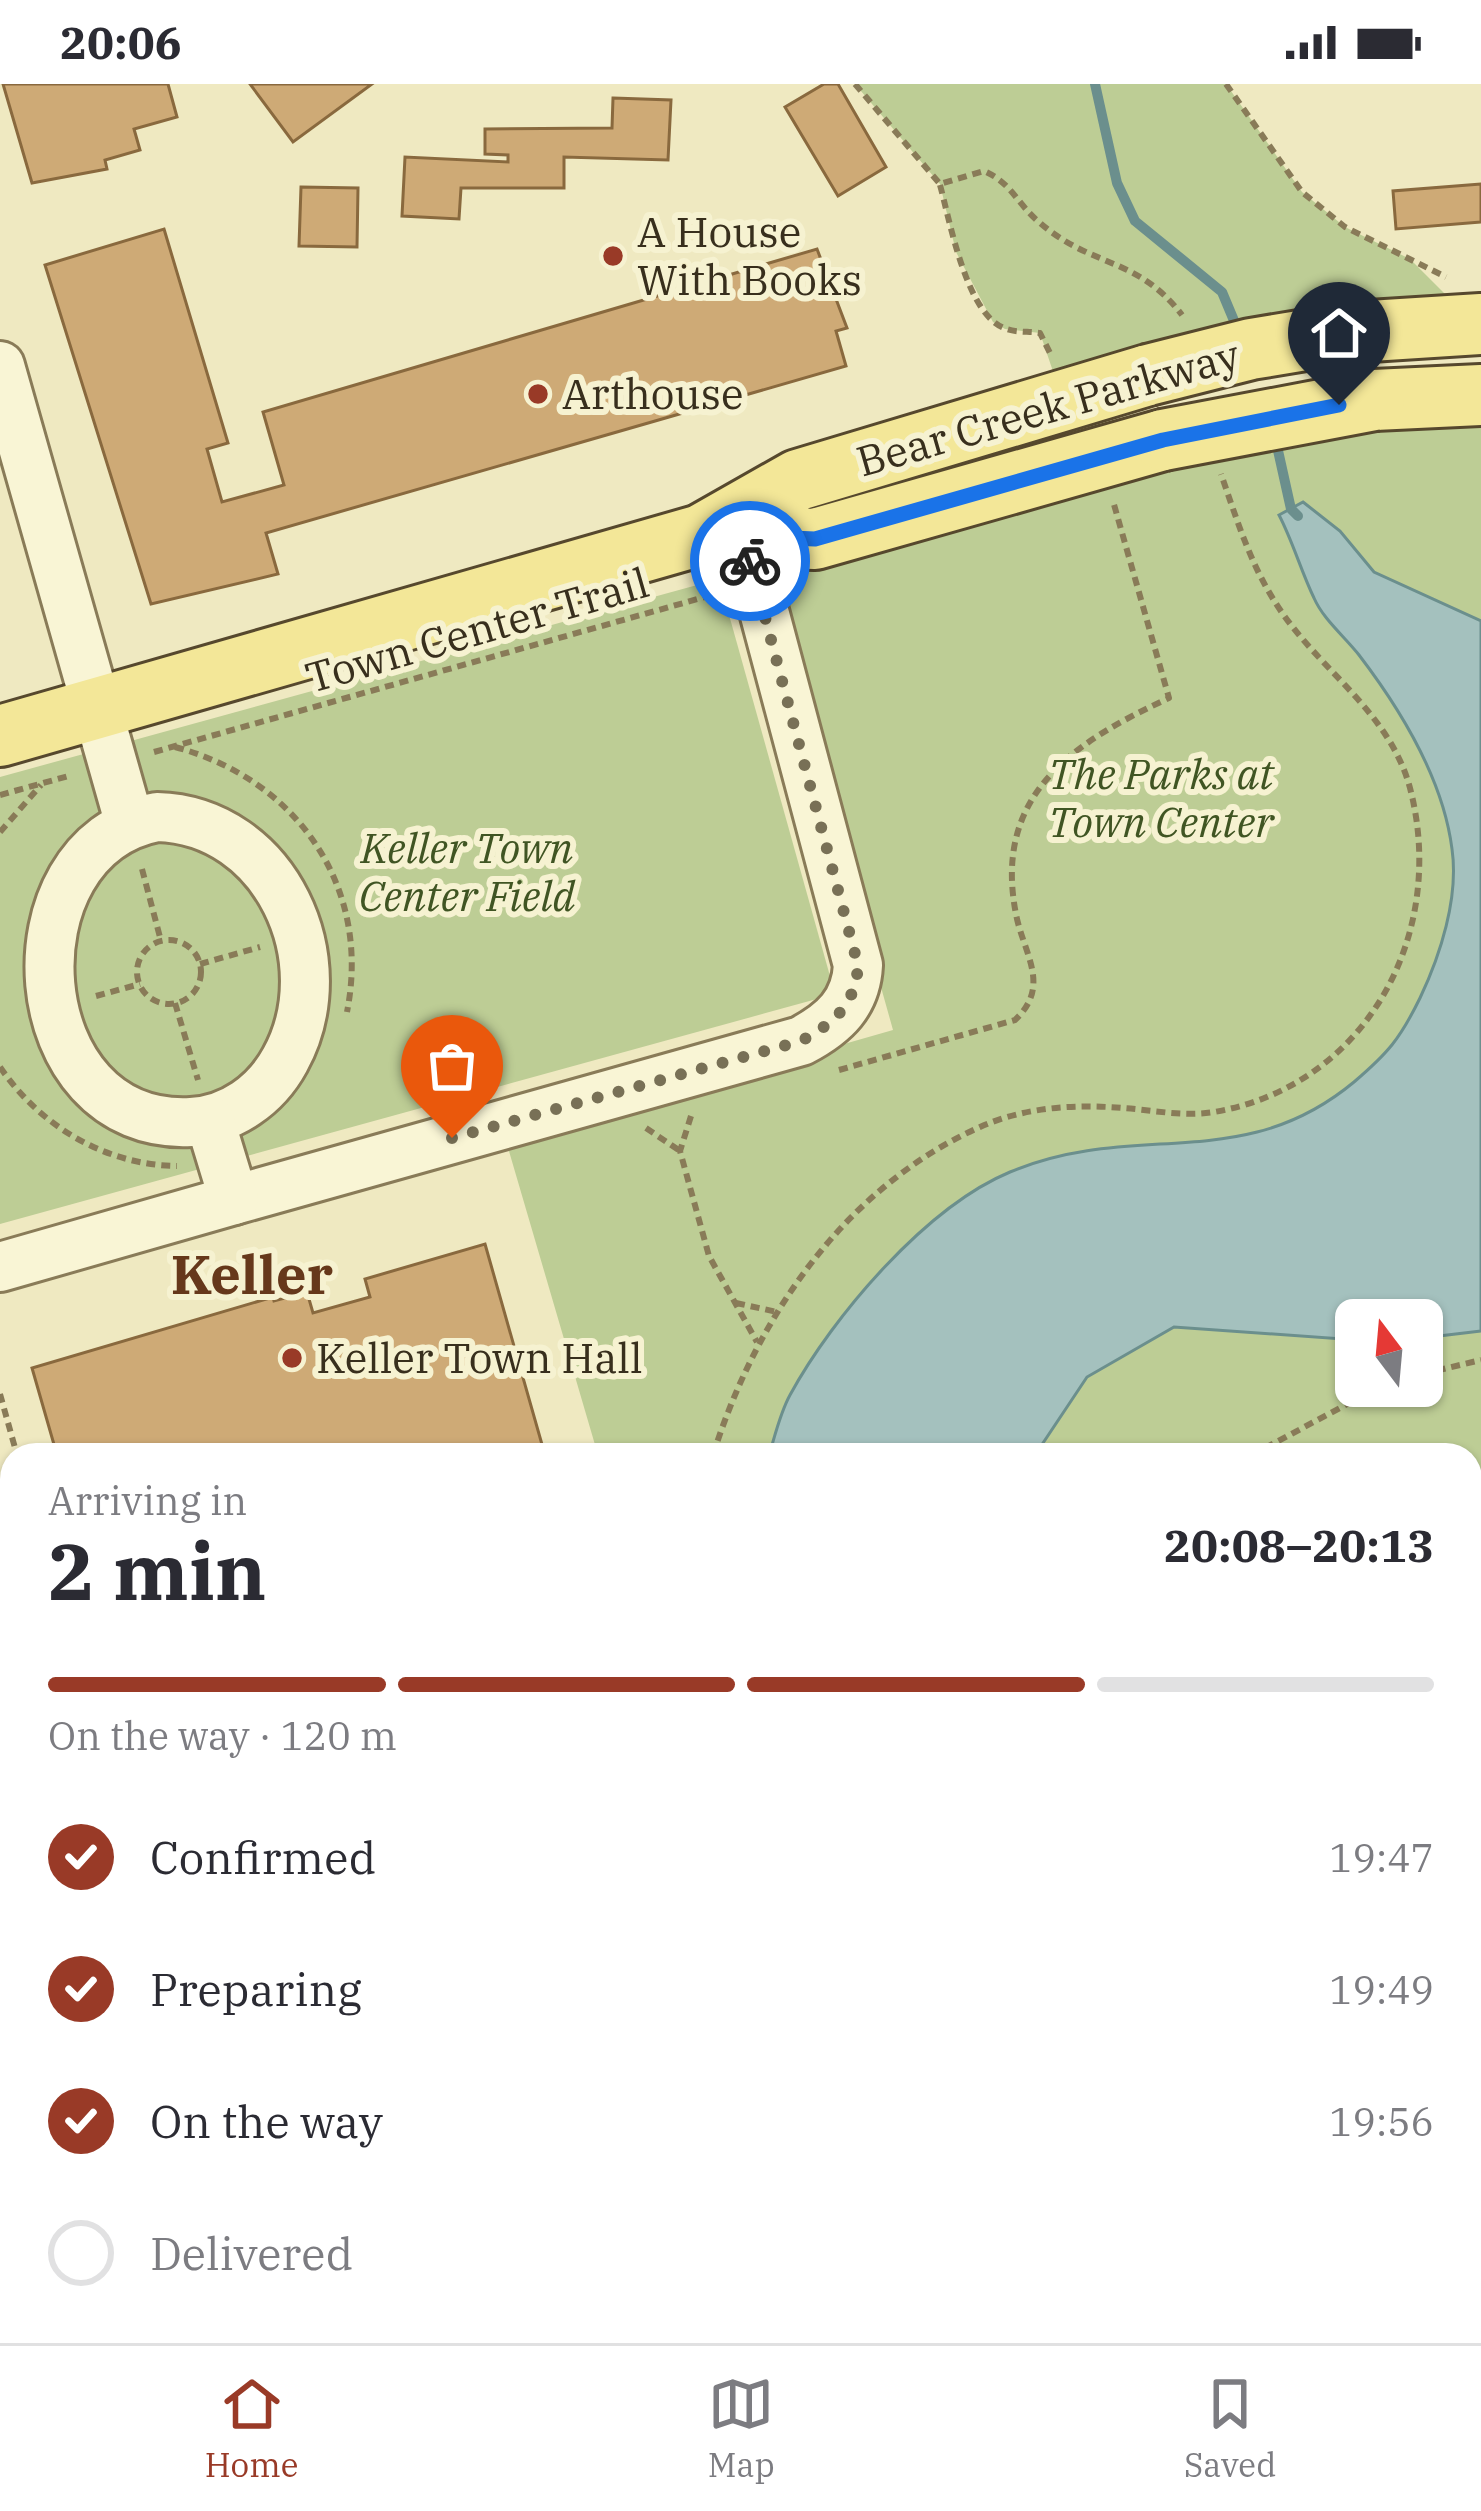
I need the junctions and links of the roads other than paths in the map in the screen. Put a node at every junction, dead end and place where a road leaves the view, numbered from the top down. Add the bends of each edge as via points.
1 (1473, 305) edge
2 (0, 366) edge
3 (1481, 395) edge
4 (734, 553) junction
5 (0, 736) edge
6 (105, 736) junction
7 (129, 821) junction
8 (210, 1121) junction
9 (234, 1200) junction
10 (0, 1267) edge

1 - 4 main road, Bear Creek Parkway, bridge via 1148,375 798,480
2 - 6 street
3 - 4 main road, Bear Creek Parkway, bridge via 1374,400
4 - 6 main road, Bear Creek Parkway
4 - 9 street via 858,965 857,990 844,1008 801,1041
5 - 6 main road, Bear Creek Parkway
6 - 7 street
7 - 8 street via 77,847 54,874 34,941 40,1004 67,1063 115,1107 150,1120
7 - 8 street via 184,817 235,841 279,889 302,941 304,1004 283,1065 241,1108
8 - 9 street
9 - 10 street

